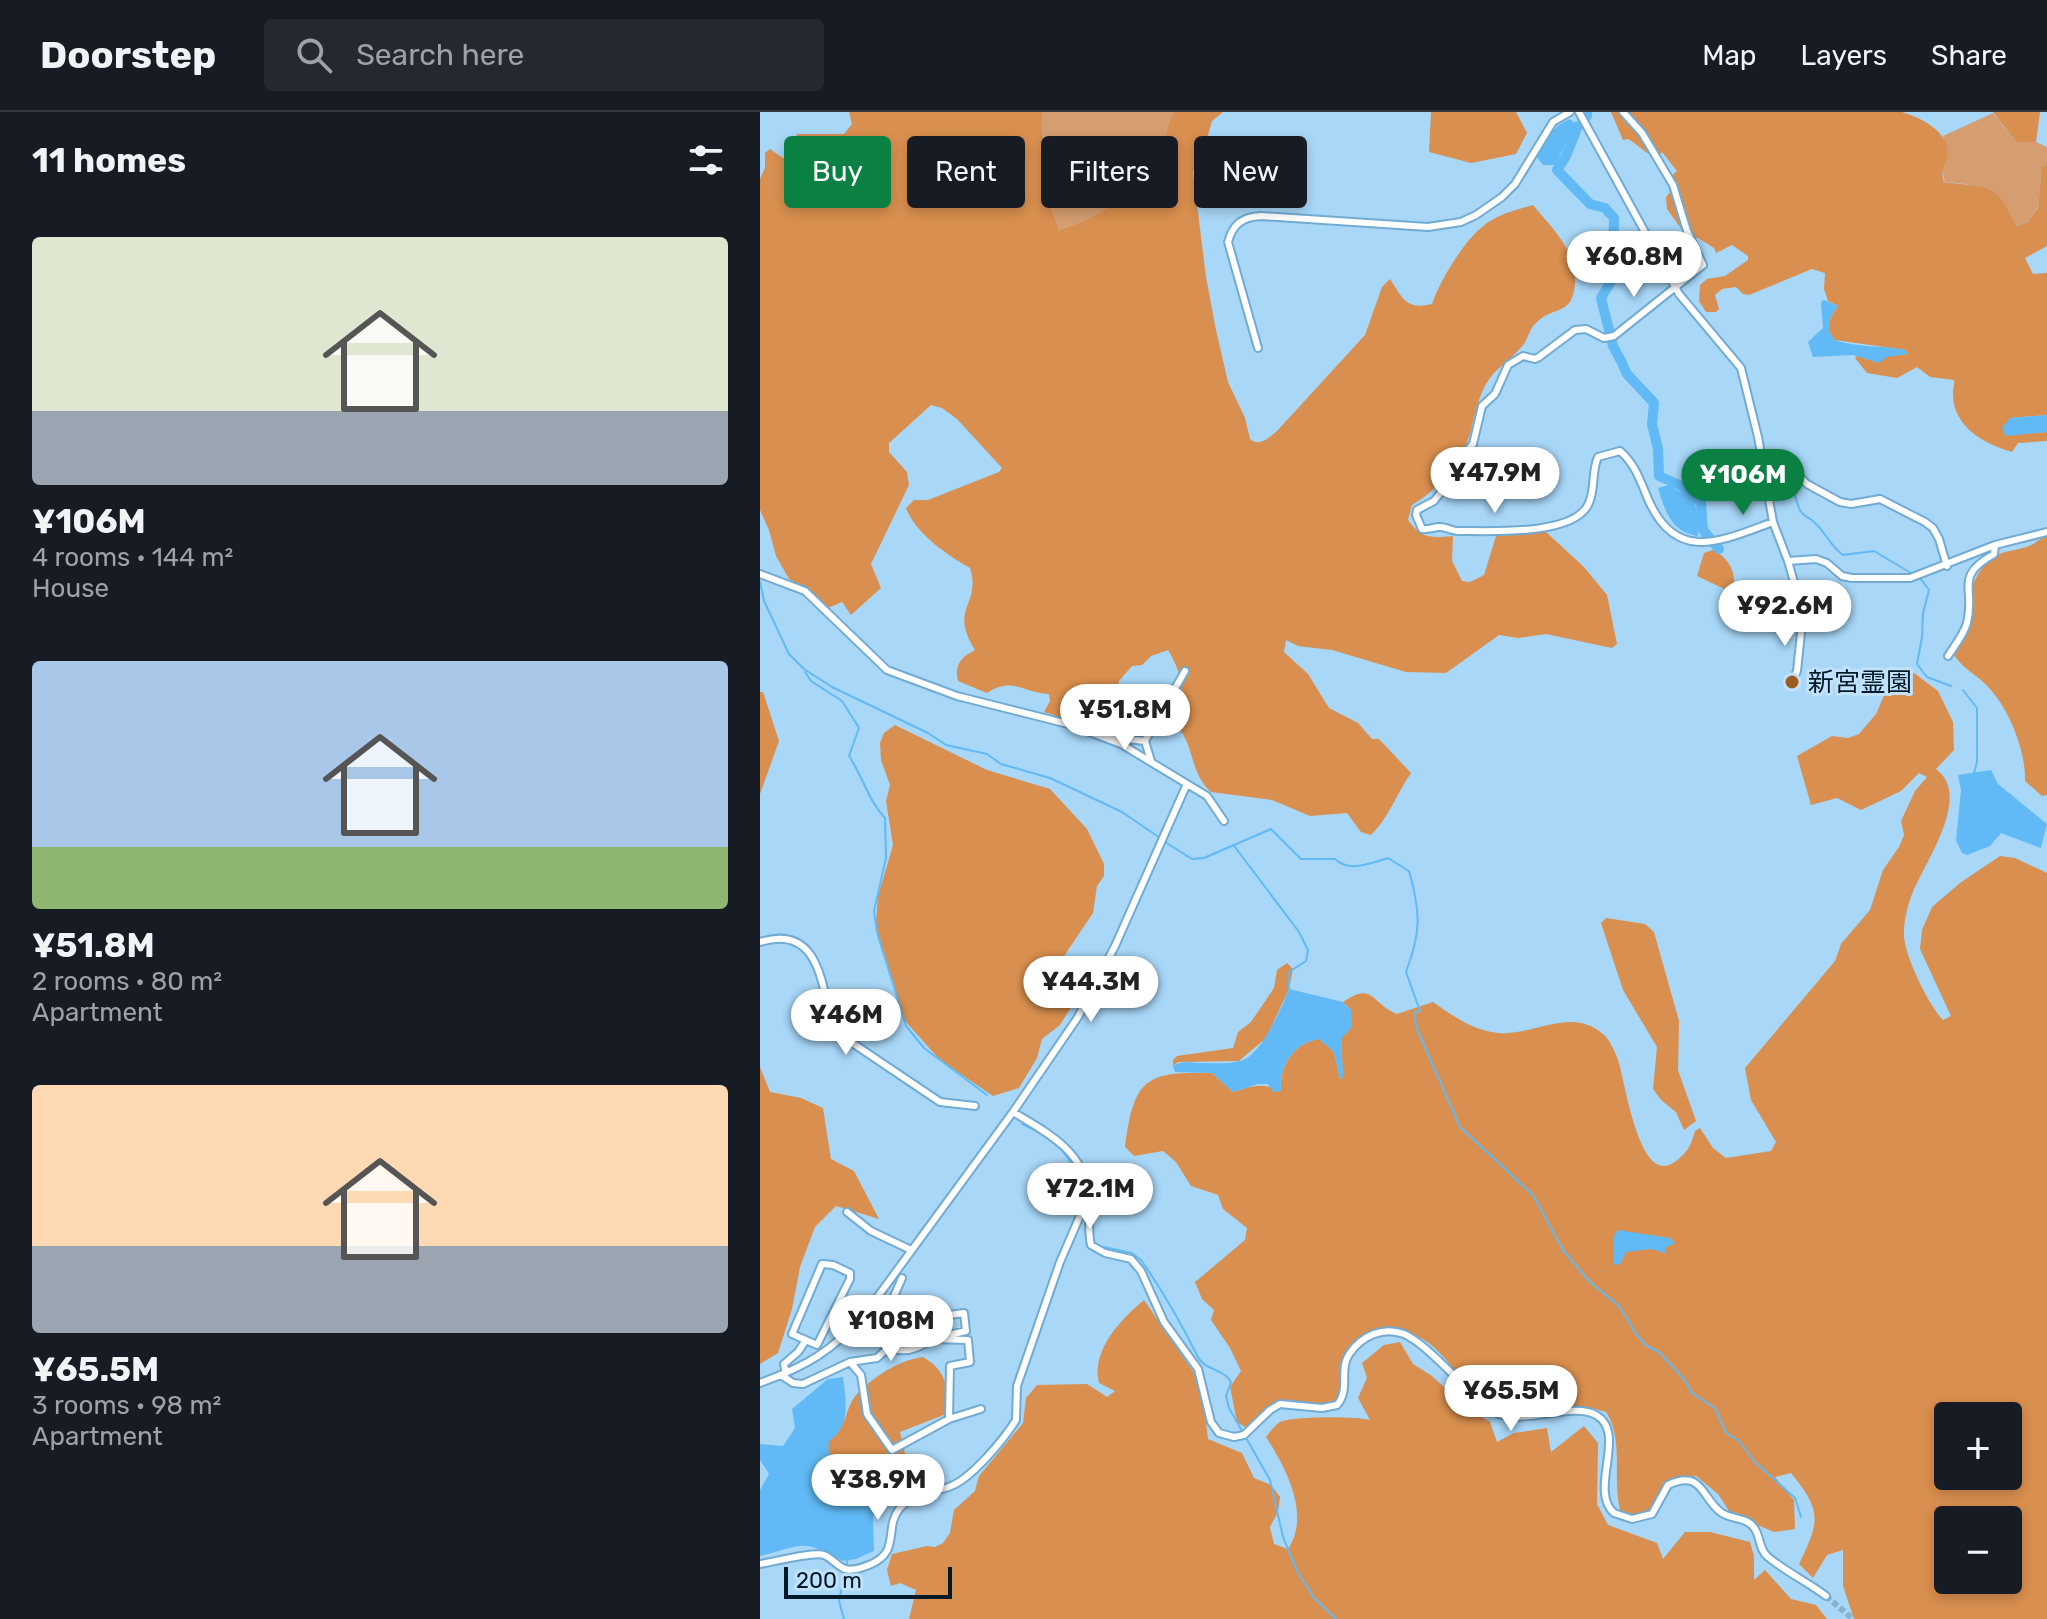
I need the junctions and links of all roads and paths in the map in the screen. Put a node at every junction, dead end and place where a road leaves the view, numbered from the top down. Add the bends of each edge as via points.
1 (1570, 112) edge
2 (1579, 112) edge
3 (1623, 112) edge
4 (1674, 286) junction
5 (1258, 348) dead end
6 (1762, 454) junction
7 (1773, 522) junction
8 (2047, 532) edge
9 (1995, 545) junction
10 (1788, 561) junction
11 (1947, 566) junction
12 (760, 574) edge
13 (1948, 656) dead end
14 (1185, 671) dead end
15 (1791, 684) dead end
16 (1101, 737) junction
17 (1145, 741) junction
18 (1152, 763) junction
19 (1186, 786) junction
20 (1224, 821) dead end
21 (760, 942) edge
22 (975, 1106) dead end
23 (1013, 1112) junction
24 (1089, 1195) junction
25 (847, 1212) dead end
26 (911, 1250) junction
27 (902, 1278) dead end
28 (921, 1319) dead end
29 (857, 1323) junction
30 (932, 1339) junction
31 (806, 1340) junction
32 (892, 1348) junction
33 (850, 1362) junction
34 (784, 1374) junction
35 (760, 1383) edge
36 (981, 1409) dead end
37 (949, 1419) junction
38 (760, 1564) edge
39 (1826, 1596) tunnel mouth

1 - 5 street via 1553,122 1515,184 1461,222 1428,227 1261,216 1238,223 1228,242
2 - 4 street
3 - 4 street via 1673,185 1703,265
4 - 6 street via 1741,368
4 - 7 street via 1612,337 1575,330 1539,357 1523,356 1508,365 1495,394 1482,406 1470,451 1439,495 1416,515 1426,531 1511,530 1572,522 1589,504 1598,457 1620,451 1638,473 1653,511 1683,540 1707,543
6 - 7 street
6 - 11 street via 1786,462 1807,484 1840,502 1880,499 1925,522 1939,539
7 - 10 street
8 - 9 street
9 - 11 street
9 - 13 street via 1994,554 1976,564 1968,577 1967,623
10 - 11 street via 1816,559 1852,578 1910,578
10 - 15 street via 1803,614
12 - 16 street via 805,591 877,663 902,677
14 - 17 street
16 - 17 street
16 - 18 street
17 - 18 street
18 - 19 street
19 - 20 street via 1207,796
19 - 23 street via 1098,982
21 - 22 street via 787,938 806,947 816,964 833,1030 940,1102
23 - 24 street via 1063,1142 1083,1171
23 - 26 street
24 - 38 street via 1017,1386 1016,1420 971,1473 899,1509 888,1551 880,1560 851,1570 823,1554 810,1553
24 - 39 street via 1091,1245 1131,1259 1141,1271 1164,1322 1198,1369 1211,1422 1219,1433 1244,1435 1270,1410 1286,1403 1337,1405 1344,1397 1350,1353 1364,1338 1395,1332 1413,1340 1498,1414 1516,1419 1585,1411 1600,1417 1609,1437 1605,1497 1614,1513 1632,1519 1652,1514 1668,1485 1689,1480 1702,1487 1721,1512 1749,1522 1769,1558
25 - 26 street via 871,1231
26 - 29 street
27 - 32 street via 888,1310
28 - 30 street via 964,1313 966,1331
29 - 32 street
29 - 34 street via 817,1358
30 - 32 street via 914,1350
30 - 37 street via 968,1340 970,1362 950,1366
31 - 31 street via 792,1334 822,1264 850,1273 817,1345
31 - 34 street via 784,1364
32 - 33 street via 877,1358
33 - 34 street via 803,1384
33 - 37 street via 861,1375 867,1414 892,1450
34 - 35 street
36 - 37 street

